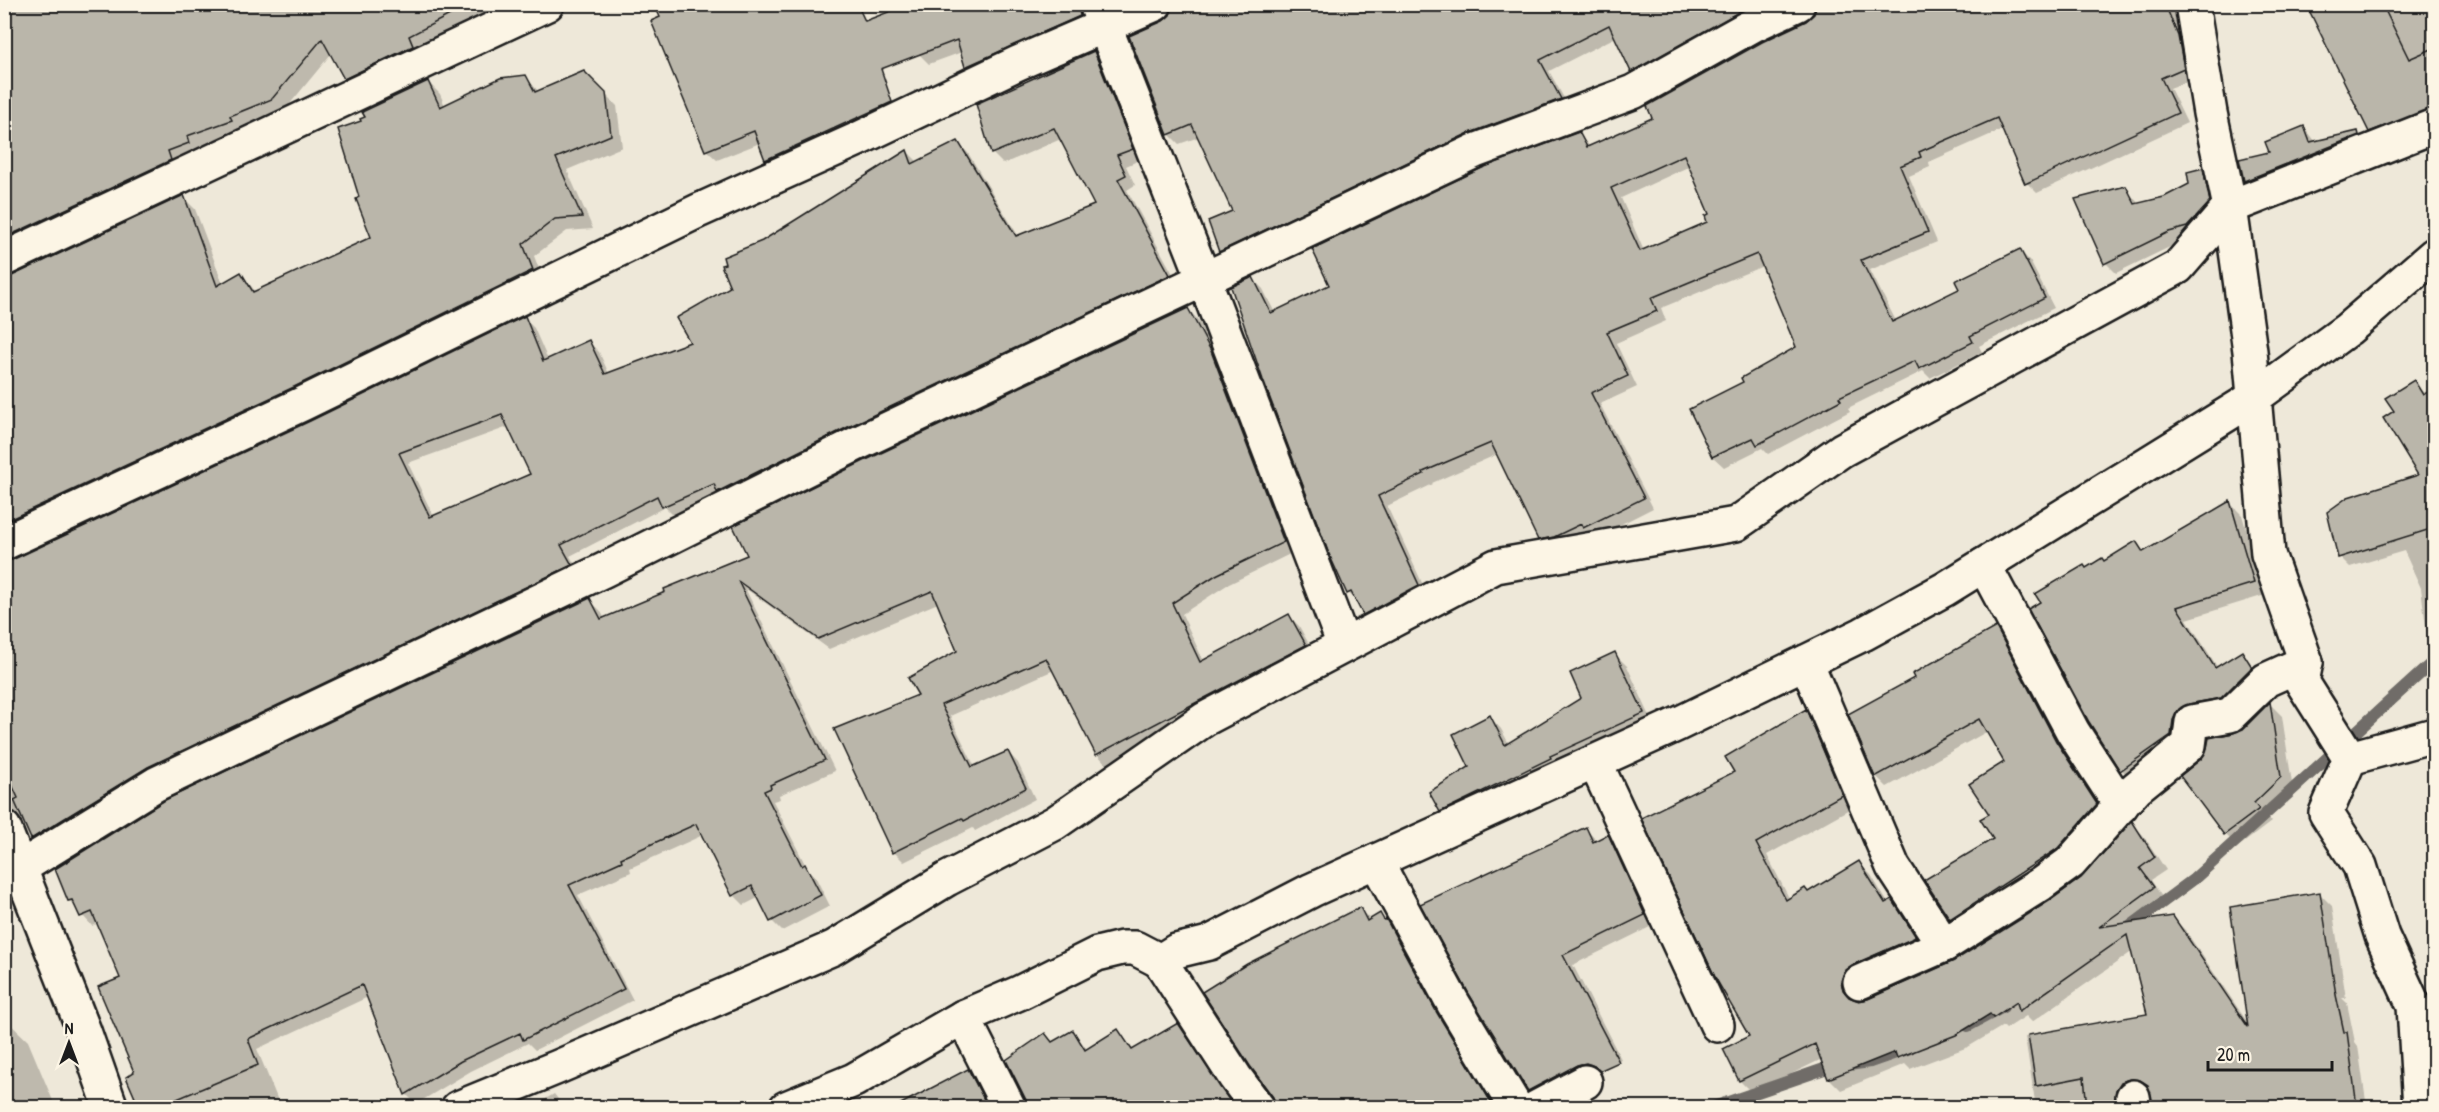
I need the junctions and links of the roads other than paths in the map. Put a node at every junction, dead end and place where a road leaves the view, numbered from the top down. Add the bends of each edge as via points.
1 (547, 4) edge
2 (1155, 4) edge
3 (1798, 4) edge
4 (2192, 4) edge
5 (1100, 16) edge
6 (2434, 126) edge
7 (2229, 207) junction
8 (2434, 255) edge
9 (4, 259) edge
10 (1204, 279) junction
11 (2255, 397) junction
12 (4, 543) edge
13 (1984, 565) junction
14 (1344, 645) junction
15 (2306, 662) junction
16 (1806, 663) junction
17 (2434, 735) edge
18 (2350, 758) junction
19 (1595, 762) junction
20 (2121, 806) junction
21 (4, 828) edge
22 (1376, 861) junction
23 (20, 868) junction
24 (1944, 945) junction
25 (1160, 961) junction
26 (1860, 982) dead end
27 (2424, 1005) edge
28 (963, 1017) junction
29 (1717, 1025) dead end
30 (1586, 1082) dead end
31 (111, 1107) edge
32 (458, 1107) edge
33 (788, 1107) edge
34 (1009, 1107) edge
35 (1258, 1107) edge
36 (1516, 1107) edge
37 (1536, 1107) edge
38 (2420, 1107) edge

1 - 9 street
2 - 5 street
3 - 10 street via 1633,92 1475,151
4 - 7 street
5 - 10 street
5 - 12 street via 1018,63 698,211 312,399
6 - 7 street
7 - 11 street
7 - 14 street via 2178,267 1842,450 1736,524 1496,566
8 - 11 street via 2348,329
10 - 14 street
10 - 23 street via 156,784
11 - 13 street
11 - 15 street via 2268,554
13 - 16 street
13 - 20 street via 2073,732
14 - 32 street via 1205,719 1055,823 947,879 833,948
15 - 18 street via 2302,682
15 - 20 street via 2265,680 2229,716 2192,722 2189,745 2136,788
16 - 19 street
16 - 24 street via 1893,867
17 - 18 street
18 - 27 street via 2326,813 2360,866 2382,936
19 - 22 street
19 - 29 street
20 - 24 street via 2070,863
21 - 23 street
22 - 25 street via 1209,942 1176,951
22 - 36 street via 1453,1003
23 - 31 street
24 - 26 street
25 - 28 street via 1135,948 1108,951
25 - 35 street
27 - 38 street
28 - 33 street via 854,1080
28 - 34 street
30 - 37 street

